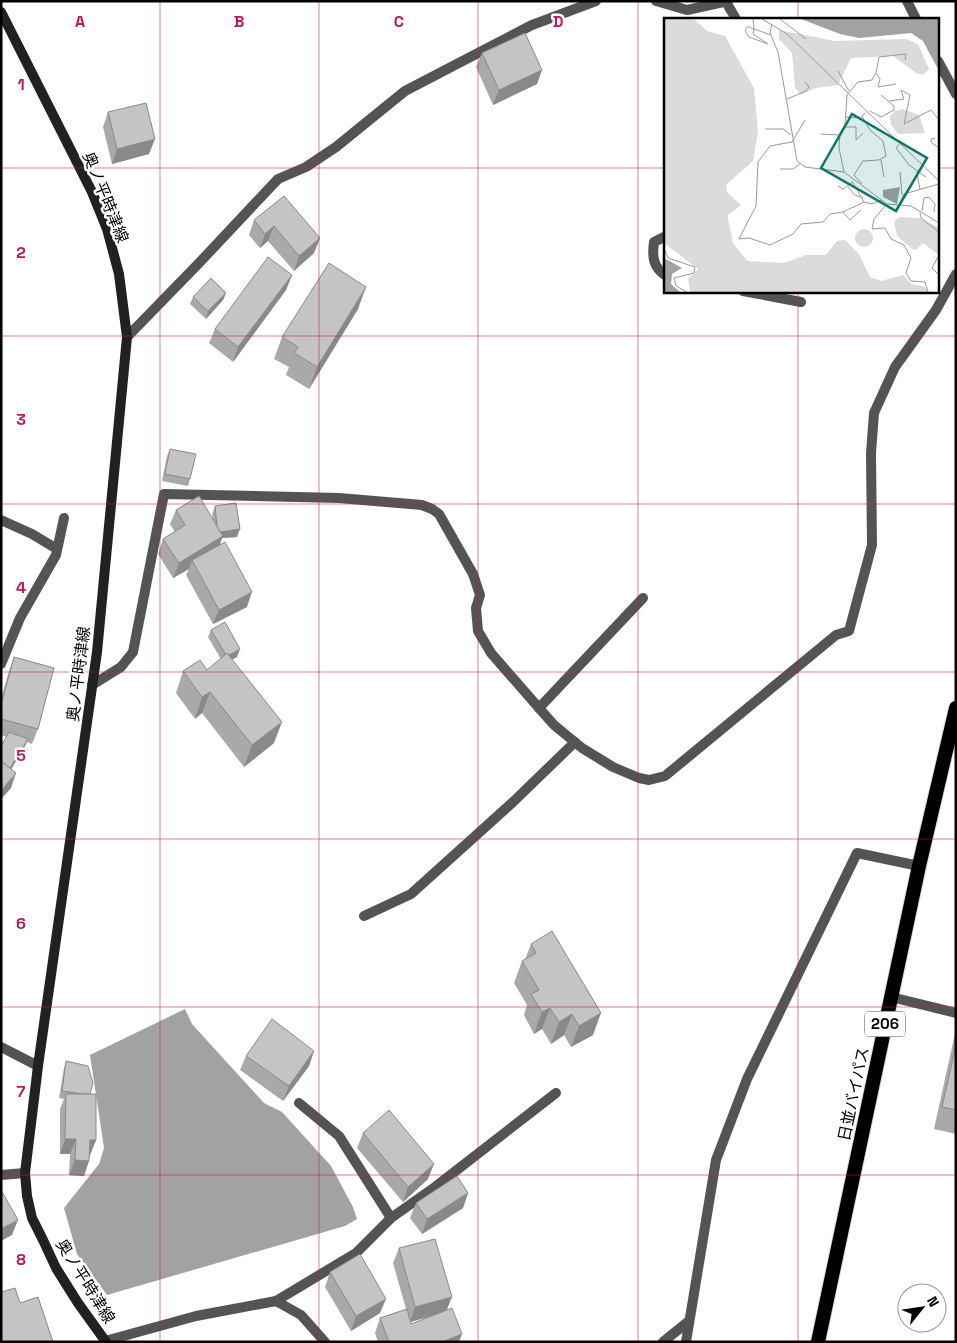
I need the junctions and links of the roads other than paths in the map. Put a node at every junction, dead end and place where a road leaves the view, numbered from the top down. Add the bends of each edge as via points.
1 (656, 1) edge
2 (727, 1) edge
3 (907, 1) edge
4 (589, 2) edge
5 (1, 12) edge
6 (736, 18) edge
7 (916, 18) edge
8 (940, 65) edge
9 (956, 94) edge
10 (664, 237) edge
11 (956, 274) edge
12 (664, 275) edge
13 (748, 292) edge
14 (800, 302) dead end
15 (127, 337) junction
16 (64, 518) dead end
17 (1, 520) edge
18 (57, 549) junction
19 (643, 598) dead end
20 (1, 664) edge
21 (92, 686) junction
22 (539, 708) junction
23 (956, 708) edge
24 (575, 742) junction
25 (919, 866) junction
26 (364, 916) dead end
27 (891, 998) junction
28 (956, 1013) edge
29 (1, 1047) edge
30 (38, 1066) junction
31 (556, 1093) dead end
32 (299, 1103) dead end
33 (25, 1173) junction
34 (1, 1175) edge
35 (391, 1218) junction
36 (276, 1301) junction
37 (689, 1321) junction
38 (105, 1341) edge
39 (326, 1342) edge
40 (663, 1342) edge
41 (686, 1342) edge
42 (818, 1342) edge

1 - 2 street via 687,10
2 - 6 street
3 - 7 street
4 - 15 street via 532,25 405,91 336,147 306,167 278,179
5 - 15 main road, 奥ノ平時津線 via 92,192 107,229 119,274
8 - 9 street
10 - 12 street via 654,242 652,256 658,271
11 - 24 street via 936,310 895,367 874,413 872,545 849,631 836,635 665,776 649,780 639,778 613,767
13 - 14 street
15 - 21 main road, 奥ノ平時津線
16 - 18 street
17 - 18 street
18 - 20 street via 20,618
19 - 22 street
21 - 22 street via 121,667 133,652 164,494 339,498 422,504 440,514 473,574 480,595 476,608 478,631 492,653
21 - 30 main road, 奥ノ平時津線
22 - 24 street
23 - 25 highway, 日並バイパス / 206
24 - 26 street via 411,894
25 - 27 highway, 日並バイパス / 206
25 - 37 street via 857,853 747,1079 716,1160
27 - 28 street
27 - 42 highway, 日並バイパス / 206
29 - 30 street
30 - 33 main road, 奥ノ平時津線
31 - 35 street
32 - 35 street via 339,1136
33 - 34 street
33 - 38 main road, 奥ノ平時津線 via 27,1196 36,1225 56,1268
35 - 36 street via 356,1252
36 - 38 street via 196,1316
36 - 39 street via 301,1315
37 - 40 street
37 - 41 street

